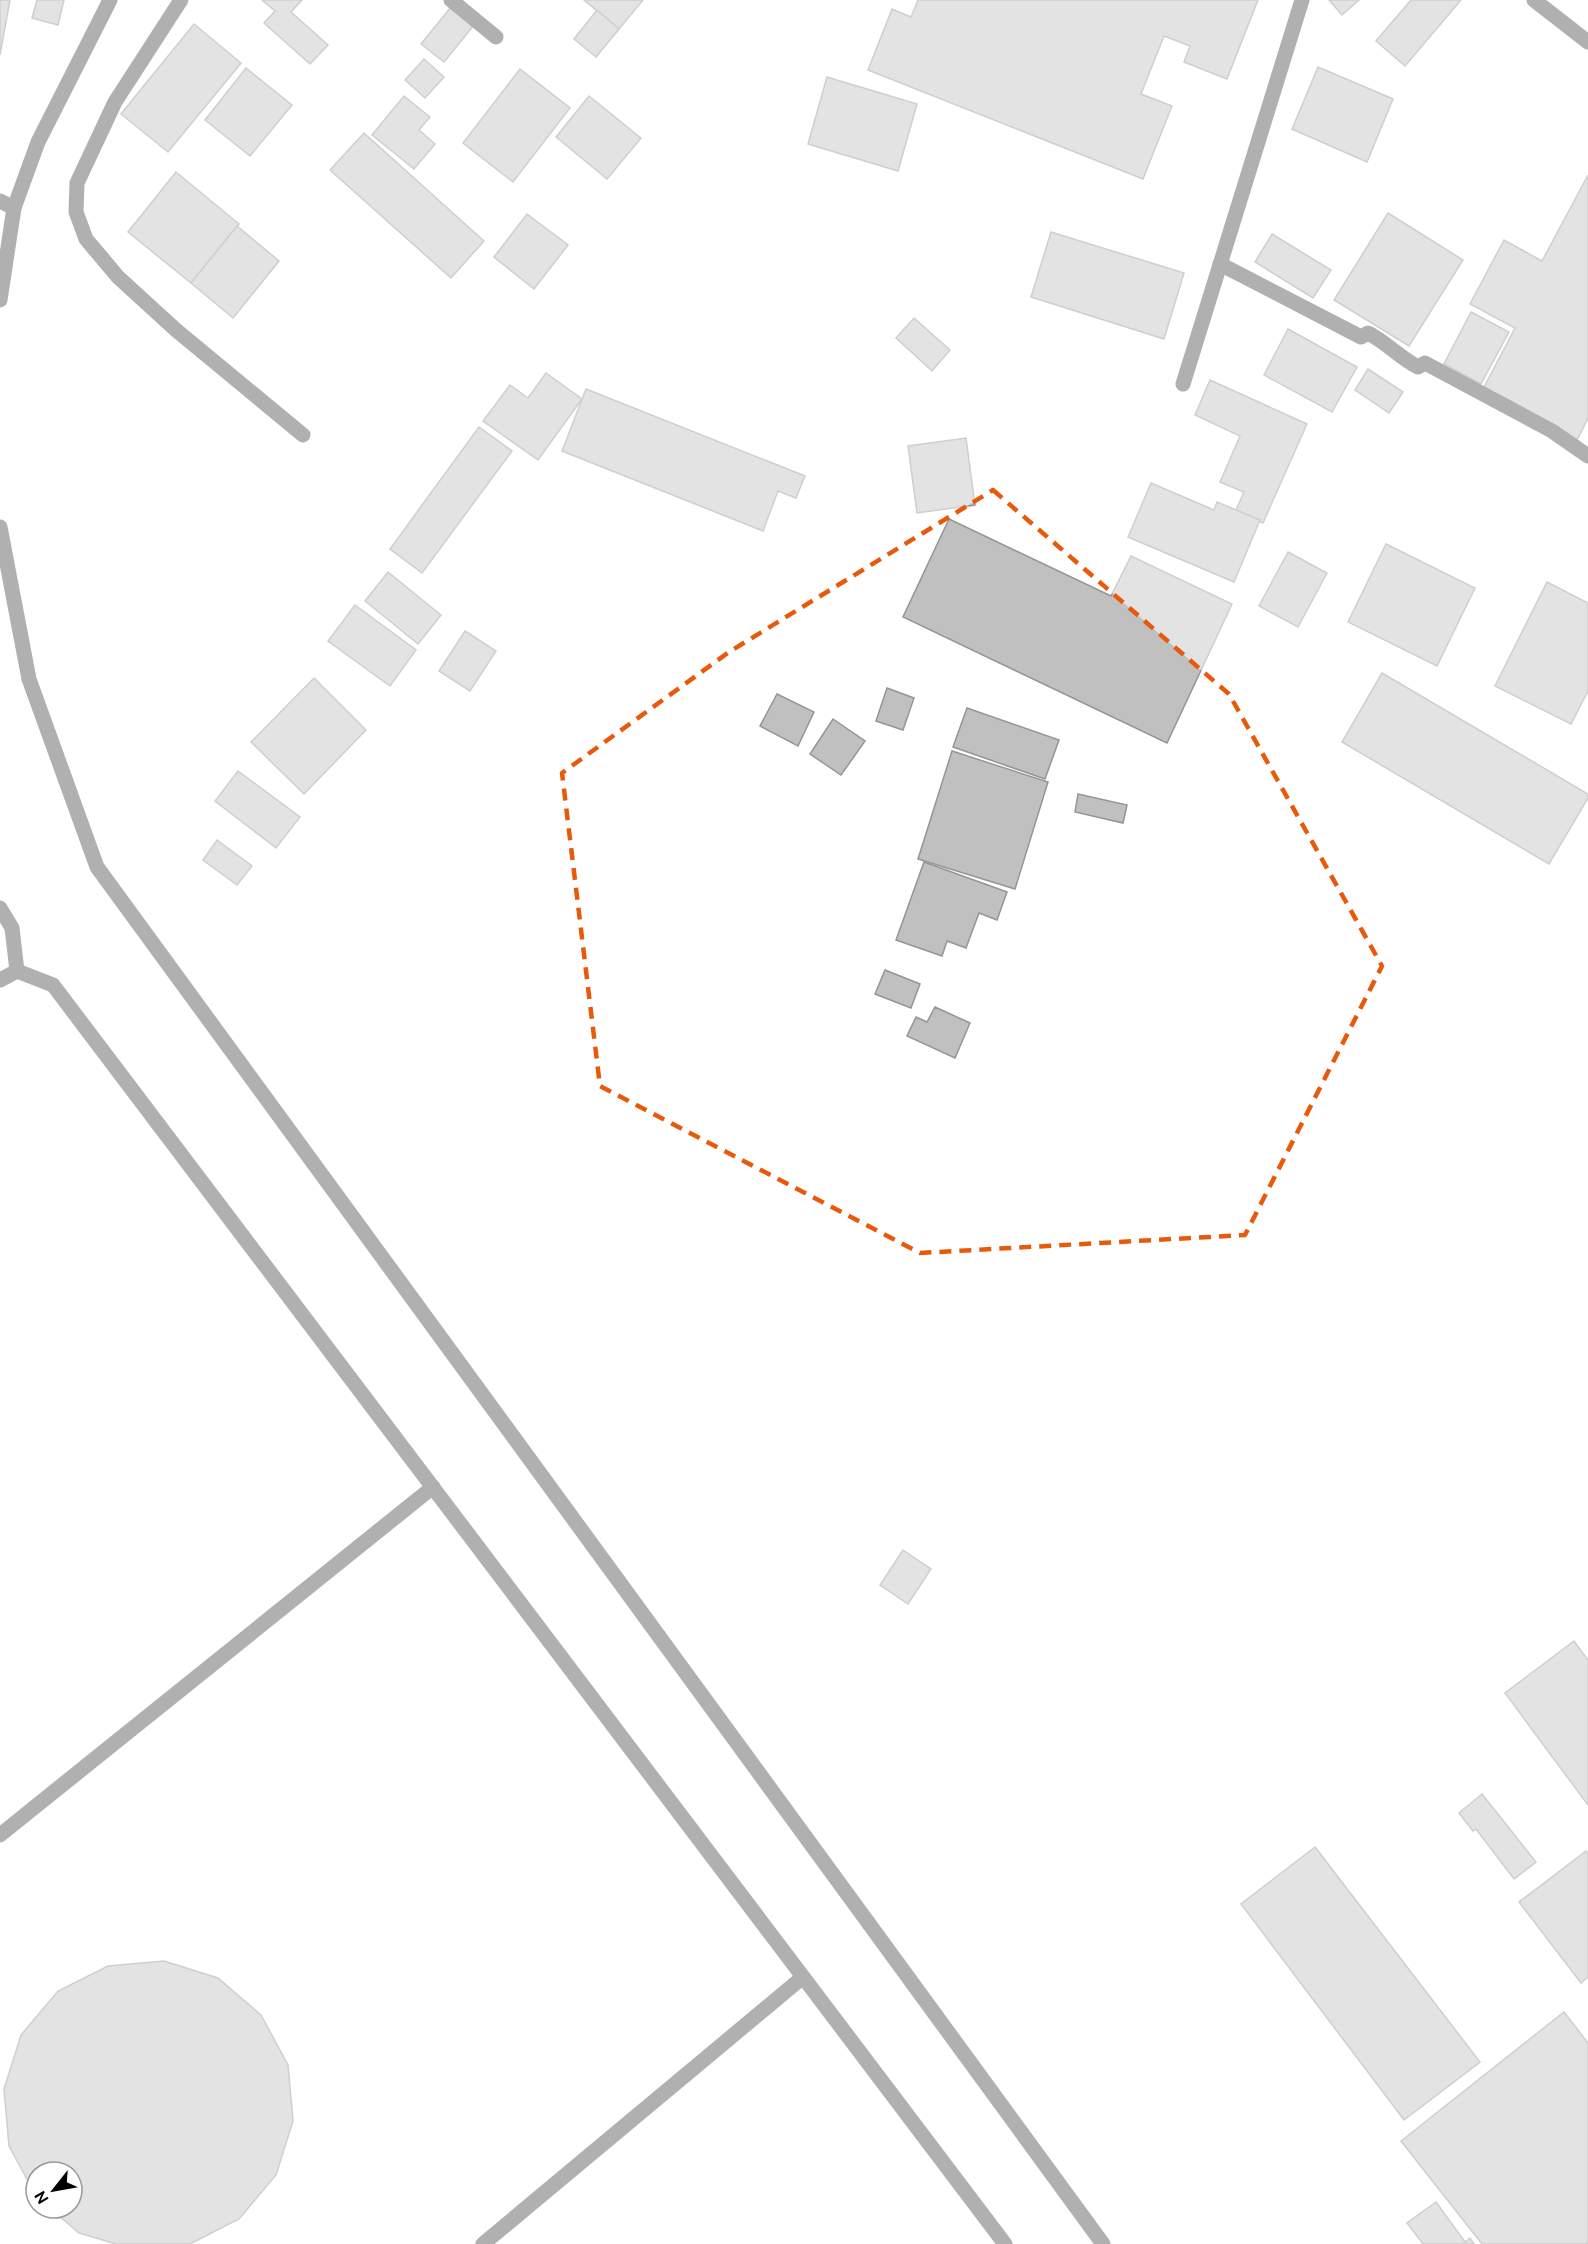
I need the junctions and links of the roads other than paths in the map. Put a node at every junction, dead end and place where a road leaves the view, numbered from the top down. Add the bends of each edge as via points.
1 (110, 0) edge
2 (182, 0) edge
3 (451, 0) edge
4 (1302, 0) edge
5 (1534, 0) edge
6 (496, 37) dead end
7 (1588, 42) edge
8 (0, 201) edge
9 (15, 208) junction
10 (1220, 264) junction
11 (0, 300) edge
12 (1183, 384) dead end
13 (303, 435) dead end
14 (1588, 456) edge
15 (0, 527) edge
16 (0, 908) edge
17 (16, 971) junction
18 (0, 980) edge
19 (433, 1487) junction
20 (0, 1835) edge
21 (803, 1977) junction
22 (483, 2244) edge
23 (1005, 2244) edge
24 (1103, 2244) edge

1 - 9 street via 38,142
2 - 13 street via 116,102 77,183 76,212 86,239 118,276 176,330
3 - 6 street
4 - 10 street
5 - 7 street
8 - 9 street
9 - 11 street
10 - 12 street
10 - 14 street via 1348,332 1377,337 1403,360 1418,368 1425,363 1552,431
15 - 24 street via 29,679 97,867
16 - 17 street via 12,928
17 - 18 street
17 - 19 street via 53,985
19 - 20 street
19 - 21 street
21 - 22 street
21 - 23 street

